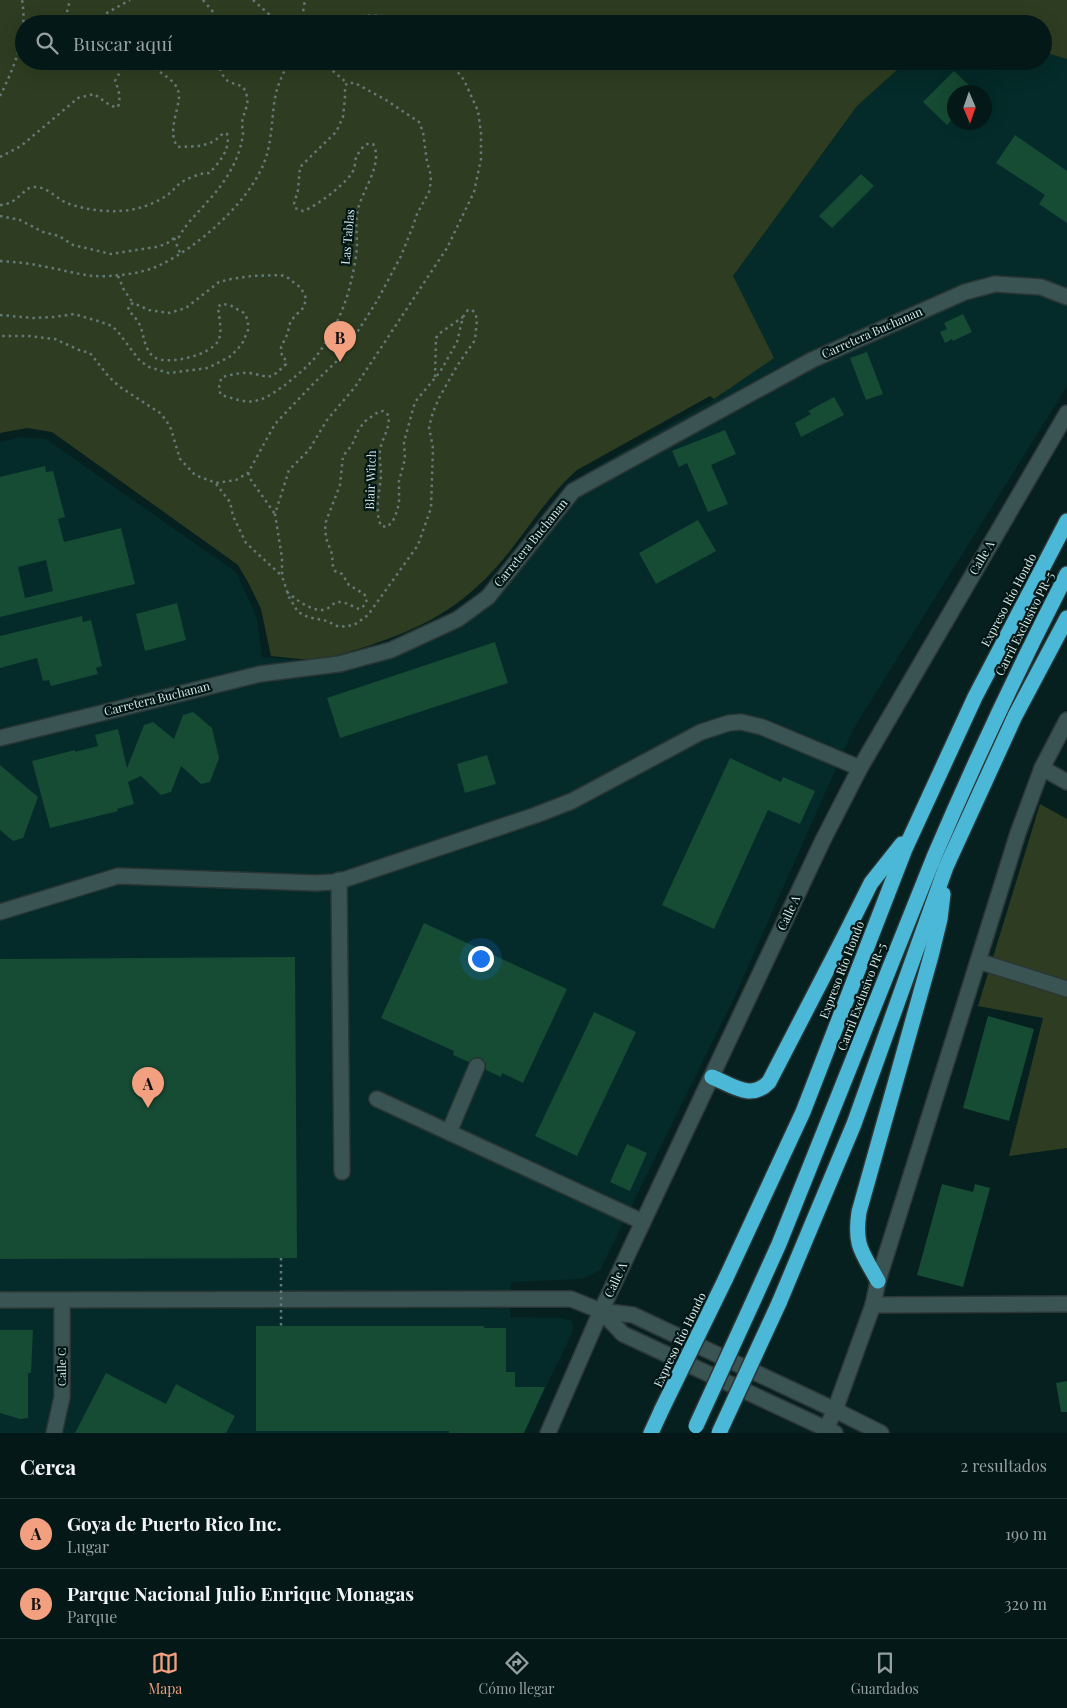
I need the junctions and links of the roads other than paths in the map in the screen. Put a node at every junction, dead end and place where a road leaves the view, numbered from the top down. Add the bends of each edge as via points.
1 (1066, 292) edge
2 (1067, 413) edge
3 (1067, 521) edge
4 (1067, 574) edge
5 (1067, 618) edge
6 (1067, 634) edge
7 (1049, 653) junction
8 (1067, 720) edge
9 (0, 738) edge
10 (860, 768) junction
11 (1042, 768) junction
12 (1067, 782) edge
13 (915, 827) junction
14 (946, 867) junction
15 (340, 880) junction
16 (0, 912) edge
17 (978, 961) junction
18 (1067, 989) edge
19 (477, 1066) dead end
20 (712, 1077) junction
21 (378, 1099) dead end
22 (449, 1132) junction
23 (342, 1172) dead end
24 (643, 1222) junction
25 (878, 1280) junction
26 (0, 1300) edge
27 (62, 1300) junction
28 (1067, 1304) edge
29 (873, 1305) junction
30 (601, 1311) junction
31 (835, 1410) junction
32 (694, 1429) edge
33 (829, 1432) edge
34 (54, 1433) edge
35 (548, 1433) edge
36 (651, 1433) edge
37 (719, 1433) edge
38 (881, 1433) edge

1 - 9 street, Carretera Buchanan via 996,284 965,292 812,360 573,491 488,597 458,619 391,650 339,664 260,674
2 - 10 street, Calle A
3 - 13 highway, Expreso Río Hondo via 974,697
4 - 32 highway, Carril Exclusivo PR-5, bridge via 957,803 779,1244
5 - 7 highway
6 - 7 highway
7 - 14 highway via 1015,716
8 - 11 street
10 - 15 street via 762,727 729,723 701,732 572,801
10 - 20 street, Calle A
11 - 12 street
11 - 17 street
13 - 20 highway via 871,883 769,1082 759,1090 747,1092
13 - 36 highway, Expreso Río Hondo, bridge via 803,1112
14 - 25 highway via 940,919 860,1212 859,1247
14 - 37 highway, bridge via 854,1124 779,1303
15 - 16 street via 316,883 118,876
15 - 23 street
17 - 18 street
17 - 25 street
19 - 22 street
20 - 24 street, Calle A
21 - 22 street
22 - 24 street
24 - 30 street, Calle A
25 - 29 street
26 - 27 street
27 - 30 street via 571,1299
27 - 34 street, Calle C via 62,1397
28 - 29 street
29 - 31 street
30 - 31 street via 634,1315
30 - 33 street via 623,1334
30 - 35 street, Calle A
31 - 33 street
31 - 38 street

